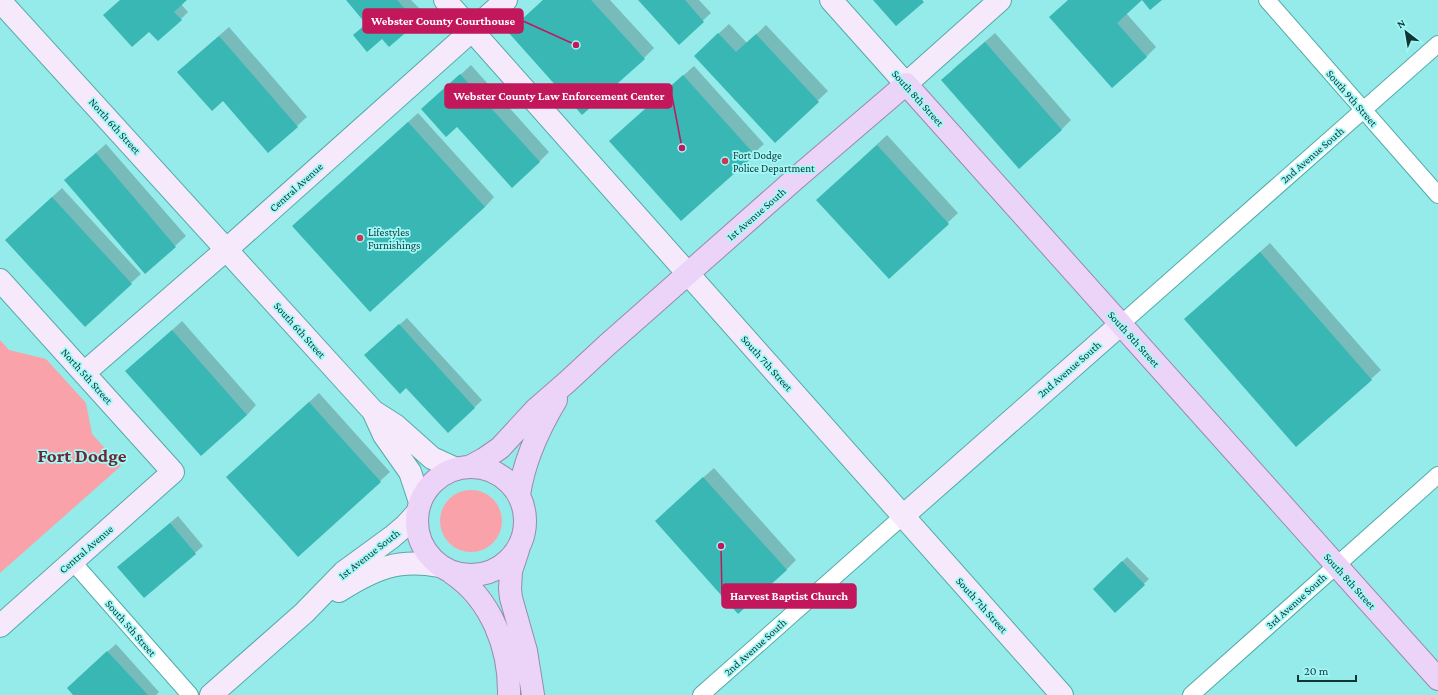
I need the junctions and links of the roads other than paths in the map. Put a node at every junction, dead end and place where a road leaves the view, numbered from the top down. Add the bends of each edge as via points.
1 (446, 0) edge
2 (506, 0) edge
3 (831, 0) edge
4 (1000, 0) edge
5 (1267, 0) edge
6 (3, 3) edge
7 (472, 30) junction
8 (1438, 44) edge
9 (906, 84) junction
10 (1363, 110) junction
11 (1438, 195) edge
12 (227, 249) junction
13 (688, 274) junction
14 (0, 280) edge
15 (1121, 324) junction
16 (84, 373) junction
17 (567, 382) junction
18 (373, 411) junction
19 (462, 468) junction
20 (173, 472) joint
21 (1438, 475) edge
22 (519, 495) junction
23 (418, 507) junction
24 (903, 516) junction
25 (518, 549) junction
26 (72, 561) junction
27 (1337, 565) junction
28 (445, 569) junction
29 (304, 613) junction
30 (0, 626) edge
31 (1438, 678) edge
32 (190, 695) edge
33 (211, 695) edge
34 (509, 695) edge
35 (533, 695) edge
36 (701, 695) edge
37 (1062, 695) edge
38 (1191, 695) edge

1 - 7 main road, South 7th Street
2 - 7 main road, Central Avenue
3 - 9 main road, South 8th Street
4 - 9 main road, 1st Avenue South
5 - 10 street, South 9th Street
6 - 12 main road, North 6th Street
7 - 12 main road, Central Avenue
7 - 13 main road, South 7th Street
8 - 10 street, 2nd Avenue South
9 - 13 main road, 1st Avenue South
9 - 15 main road, South 8th Street
10 - 11 street, South 9th Street
10 - 15 street, 2nd Avenue South
12 - 16 main road, Central Avenue
12 - 18 main road, South 6th Street
13 - 17 main road, 1st Avenue South
13 - 24 main road, South 7th Street
14 - 16 main road, North 5th Street
15 - 24 main road, 2nd Avenue South
15 - 27 main road, South 8th Street
16 - 20 main road, North 5th Street
17 - 19 main road, 1st Avenue South via 523,421 500,448 484,459
17 - 22 main road, 1st Avenue South via 537,432 524,468
18 - 19 main road, South 6th Street via 395,425 432,458
18 - 23 main road, South 6th Street via 384,435 410,472
19 - 22 main road, 1st Avenue South via 481,468 494,472 505,478
19 - 23 main road, 1st Avenue South via 433,482 425,491
20 - 26 main road, Central Avenue
21 - 27 street, 3rd Avenue South
22 - 25 main road, 1st Avenue South via 525,515 525,526
23 - 28 main road, 1st Avenue South via 416,524 423,548 431,559
23 - 29 main road, 1st Avenue South via 396,534 344,572
24 - 36 street, 2nd Avenue South
24 - 37 main road, South 7th Street
25 - 28 main road, 1st Avenue South via 503,566 482,575 471,576
25 - 35 main road via 511,571 510,589 526,651
26 - 30 main road, Central Avenue
26 - 32 street, South 5th Street
27 - 31 main road, South 8th Street
27 - 38 street, 3rd Avenue South
28 - 29 main road, 1st Avenue South via 422,563 391,565 366,575
28 - 34 main road via 462,580 478,596 493,622 505,657
29 - 33 main road, 1st Avenue South

